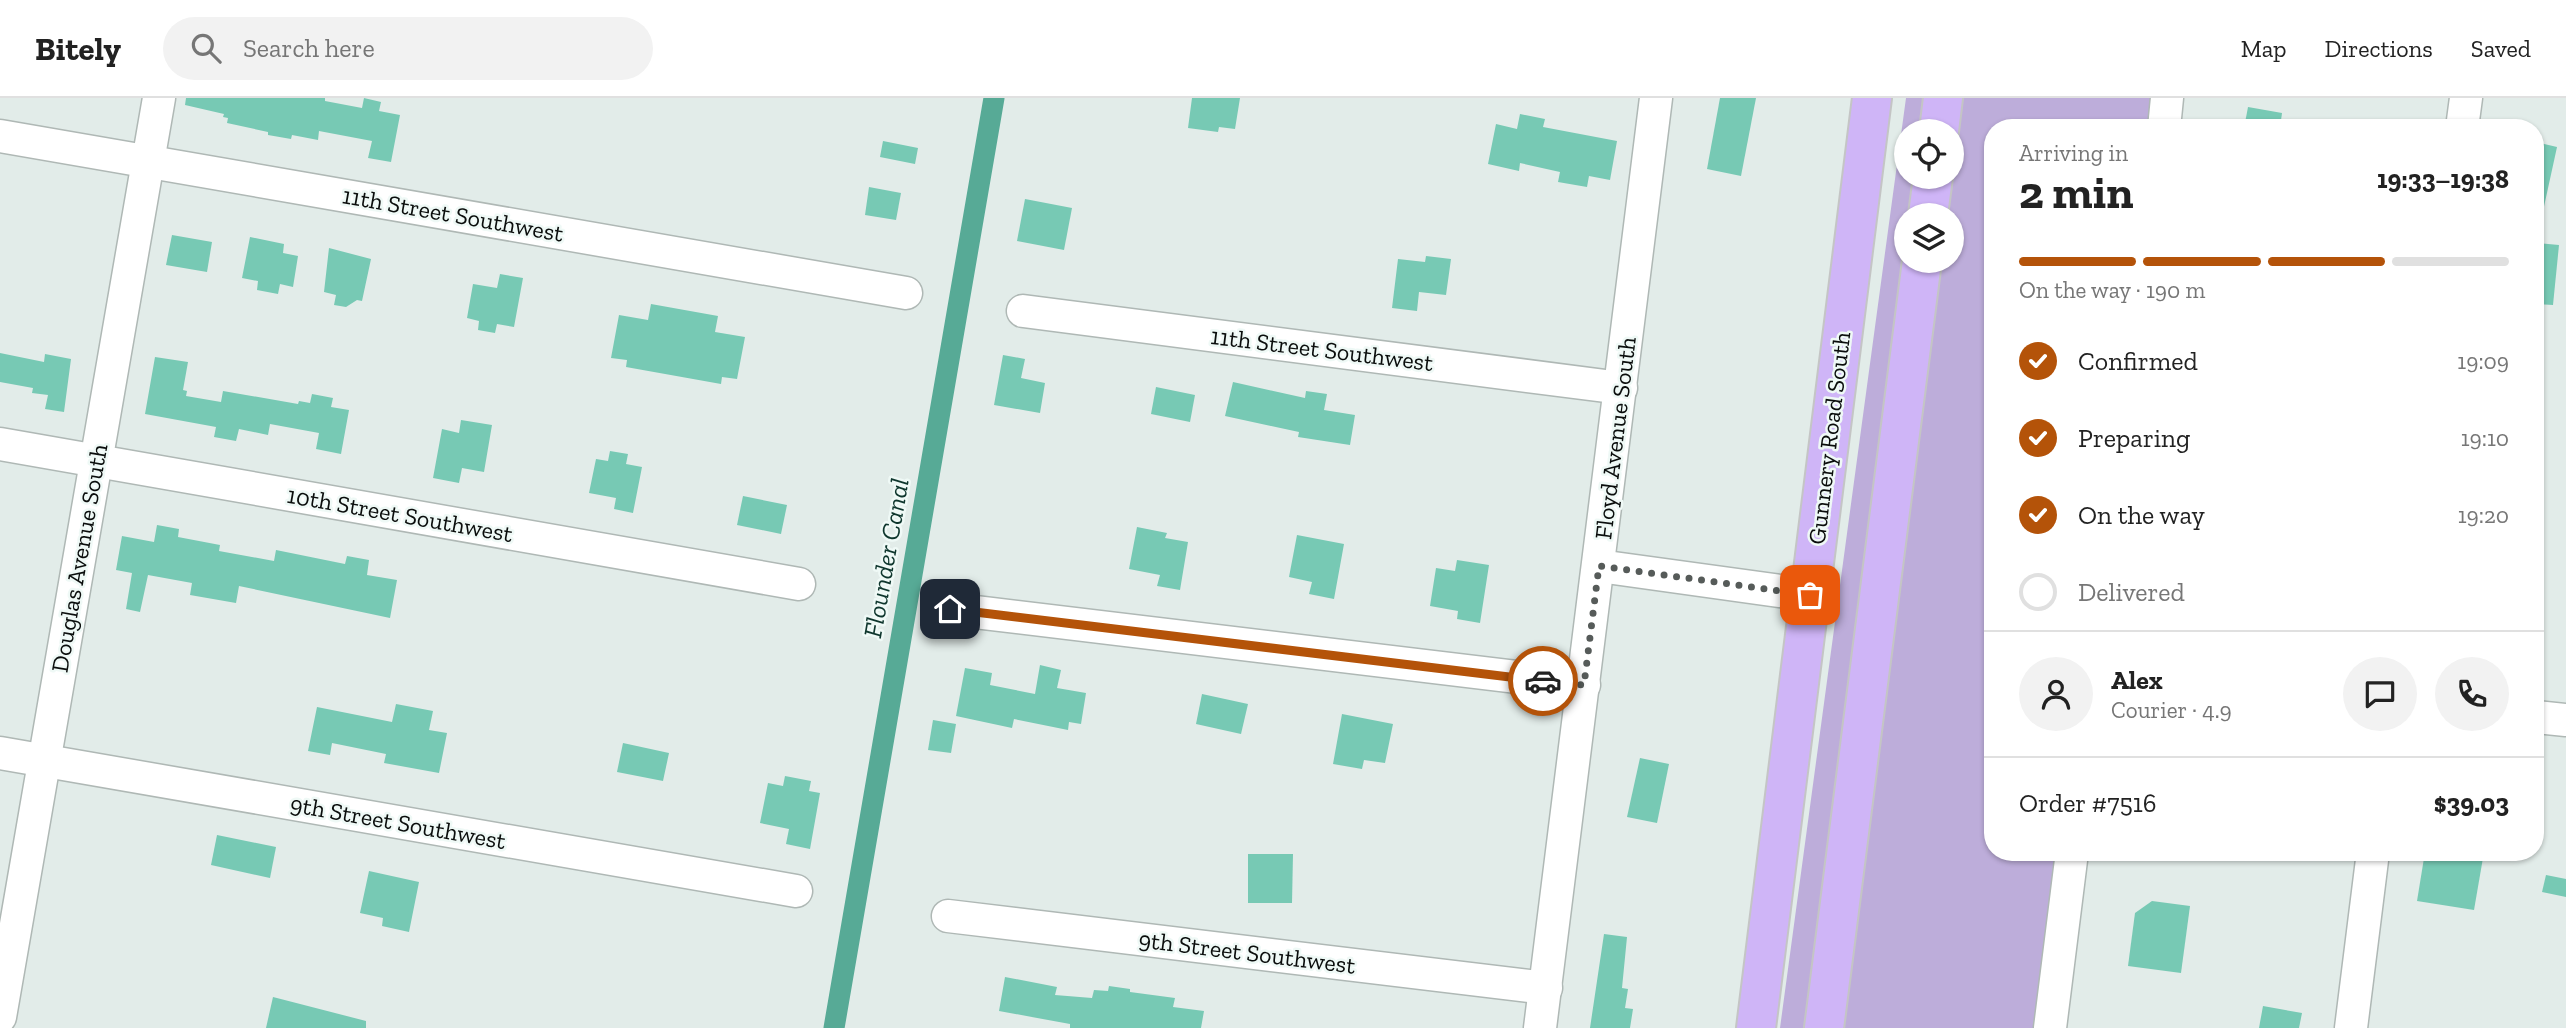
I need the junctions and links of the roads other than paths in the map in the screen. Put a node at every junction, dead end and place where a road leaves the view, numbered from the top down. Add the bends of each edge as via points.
1 (159, 98) edge
2 (1656, 98) edge
3 (1872, 98) edge
4 (1943, 98) edge
5 (2167, 98) edge
6 (2466, 98) edge
7 (1940, 119) edge
8 (2165, 119) edge
9 (2463, 119) edge
10 (0, 136) edge
11 (148, 163) junction
12 (1920, 273) edge
13 (906, 293) dead end
14 (1024, 311) dead end
15 (1621, 388) junction
16 (0, 444) edge
17 (95, 461) junction
18 (1599, 566) junction
19 (799, 584) dead end
20 (1810, 595) junction
21 (950, 609) dead end
22 (1584, 685) junction
23 (2544, 718) edge
24 (2566, 720) edge
25 (0, 752) edge
26 (44, 760) junction
27 (2071, 861) edge
28 (2372, 861) edge
29 (796, 891) dead end
30 (948, 916) dead end
31 (1546, 988) junction
32 (0, 1017) edge
33 (1540, 1028) edge
34 (1756, 1028) edge
35 (1824, 1028) edge
36 (2050, 1028) edge
37 (2350, 1028) edge

1 - 11 street, Douglas Avenue South
2 - 15 street, Floyd Avenue South
3 - 20 main road, Gunnery Road South
4 - 7 main road
5 - 8 street
6 - 9 street
10 - 11 street, 11th Street Southwest
11 - 13 street, 11th Street Southwest
11 - 17 street, Douglas Avenue South
12 - 35 main road
14 - 15 street, 11th Street Southwest
15 - 18 street, Floyd Avenue South
16 - 17 street, 10th Street Southwest
17 - 19 street, 10th Street Southwest
17 - 26 street, Douglas Avenue South
18 - 20 street
18 - 22 street, Floyd Avenue South
20 - 34 main road, Gunnery Road South
21 - 22 street
22 - 31 street, Floyd Avenue South
23 - 24 street
25 - 26 street, 9th Street Southwest
26 - 29 street, 9th Street Southwest
26 - 32 street, Douglas Avenue South
27 - 36 street
28 - 37 street
30 - 31 street, 9th Street Southwest
31 - 33 street, Floyd Avenue South

